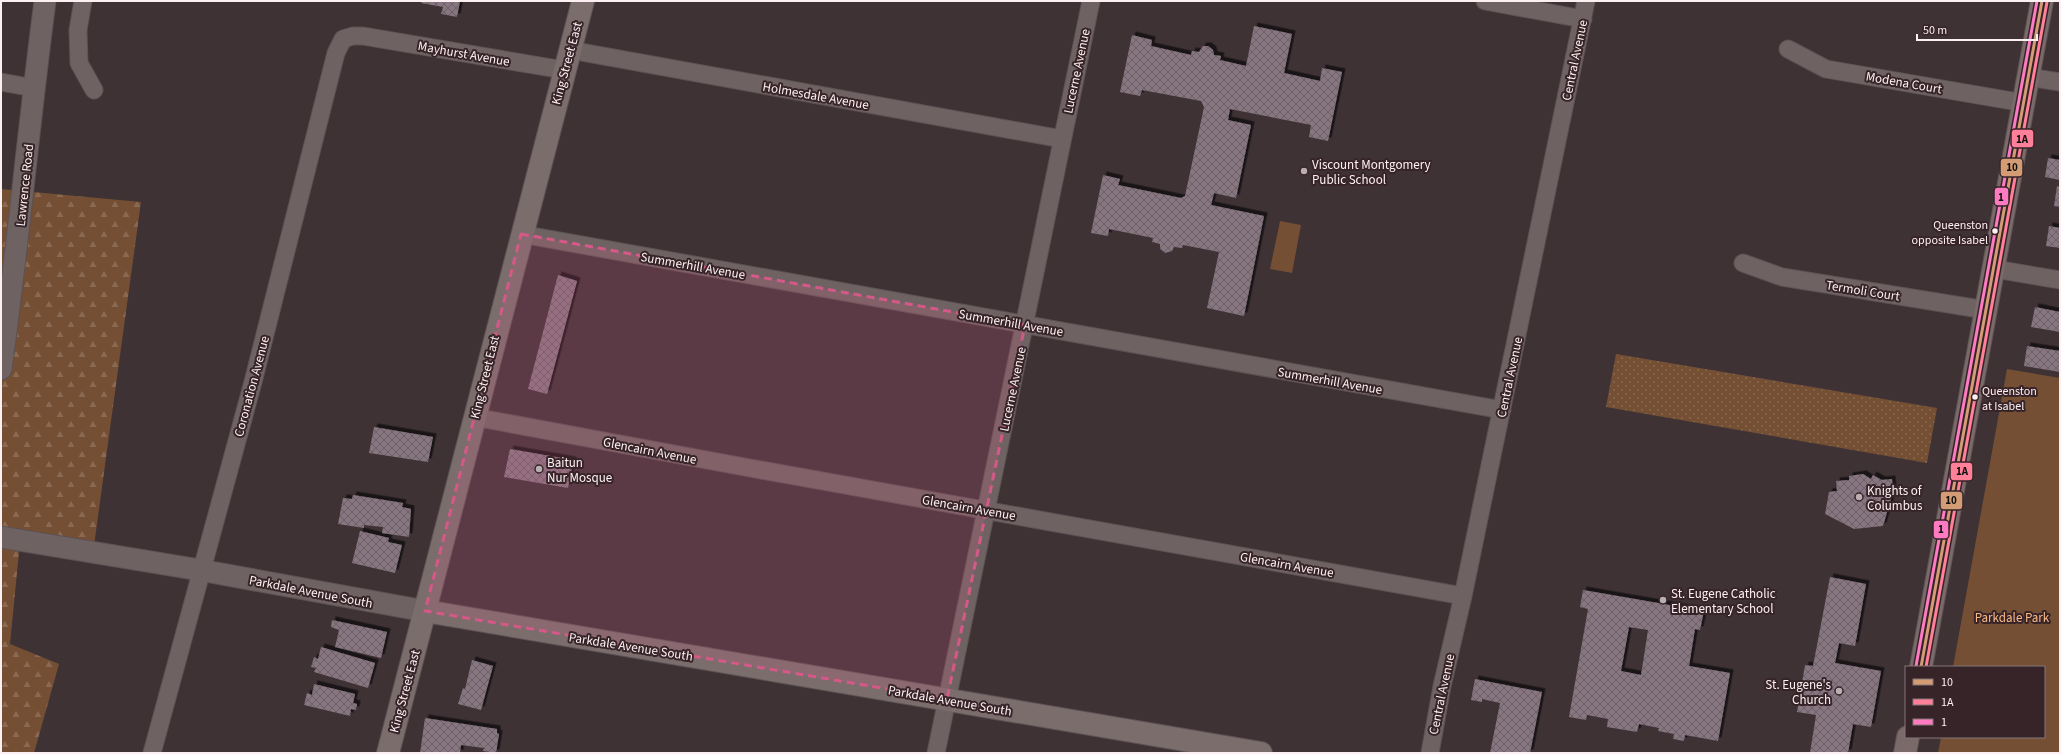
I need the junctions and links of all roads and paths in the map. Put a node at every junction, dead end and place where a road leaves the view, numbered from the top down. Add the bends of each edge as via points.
1 (45, 1) edge
2 (83, 1) edge
3 (582, 1) edge
4 (1091, 1) edge
5 (1485, 1) edge
6 (1586, 1) edge
7 (2042, 1) edge
8 (1583, 19) junction
9 (363, 36) joint
10 (1788, 49) dead end
11 (567, 60) junction
12 (2028, 77) junction
13 (1, 82) edge
14 (2060, 82) edge
15 (34, 88) junction
16 (94, 90) dead end
17 (2024, 103) junction
18 (1062, 139) junction
19 (521, 234) junction
20 (1743, 263) dead end
21 (1995, 269) junction
22 (2060, 280) edge
23 (1986, 310) junction
24 (1025, 325) junction
25 (1, 369) edge
26 (1502, 410) junction
27 (474, 417) junction
28 (987, 510) junction
29 (6, 538) edge
30 (200, 570) junction
31 (1463, 596) junction
32 (425, 611) junction
33 (1921, 666) edge
34 (947, 699) junction
35 (1908, 738) edge
36 (152, 753) edge
37 (388, 753) edge
38 (936, 753) edge
39 (1261, 753) edge
40 (1430, 753) edge
41 (1905, 753) edge

1 - 15 street, Lawrence Road
2 - 16 street via 78,30 79,63
3 - 11 main road, King Street East
4 - 18 street, Lucerne Avenue
5 - 8 street
6 - 8 street, Central Avenue
7 - 12 main road
8 - 26 street, Central Avenue
9 - 11 street, Mayhurst Avenue
9 - 30 street, Coronation Avenue via 343,39 336,53 253,382
10 - 17 street, Modena Court via 1826,69
11 - 18 street, Holmesdale Avenue
11 - 19 main road, King Street East
12 - 14 street
12 - 17 main road
13 - 15 street
15 - 25 street, Lawrence Road
17 - 21 main road
18 - 24 street, Lucerne Avenue
19 - 24 street, Summerhill Avenue
19 - 27 main road, King Street East
20 - 23 street, Termoli Court via 1782,278
21 - 22 street
21 - 23 main road
23 - 33 main road
24 - 26 street, Summerhill Avenue
24 - 28 street, Lucerne Avenue
26 - 31 street, Central Avenue
27 - 28 street, Glencairn Avenue
27 - 32 main road, King Street East
28 - 31 street, Glencairn Avenue
28 - 34 street, Lucerne Avenue
29 - 30 street, Parkdale Avenue South
30 - 32 street, Parkdale Avenue South
30 - 36 street, Coronation Avenue
31 - 40 street, Central Avenue via 1442,686
32 - 34 main road, Parkdale Avenue South
32 - 37 main road, King Street East
34 - 38 street, Lucerne Avenue
34 - 39 main road, Parkdale Avenue South
35 - 41 main road

